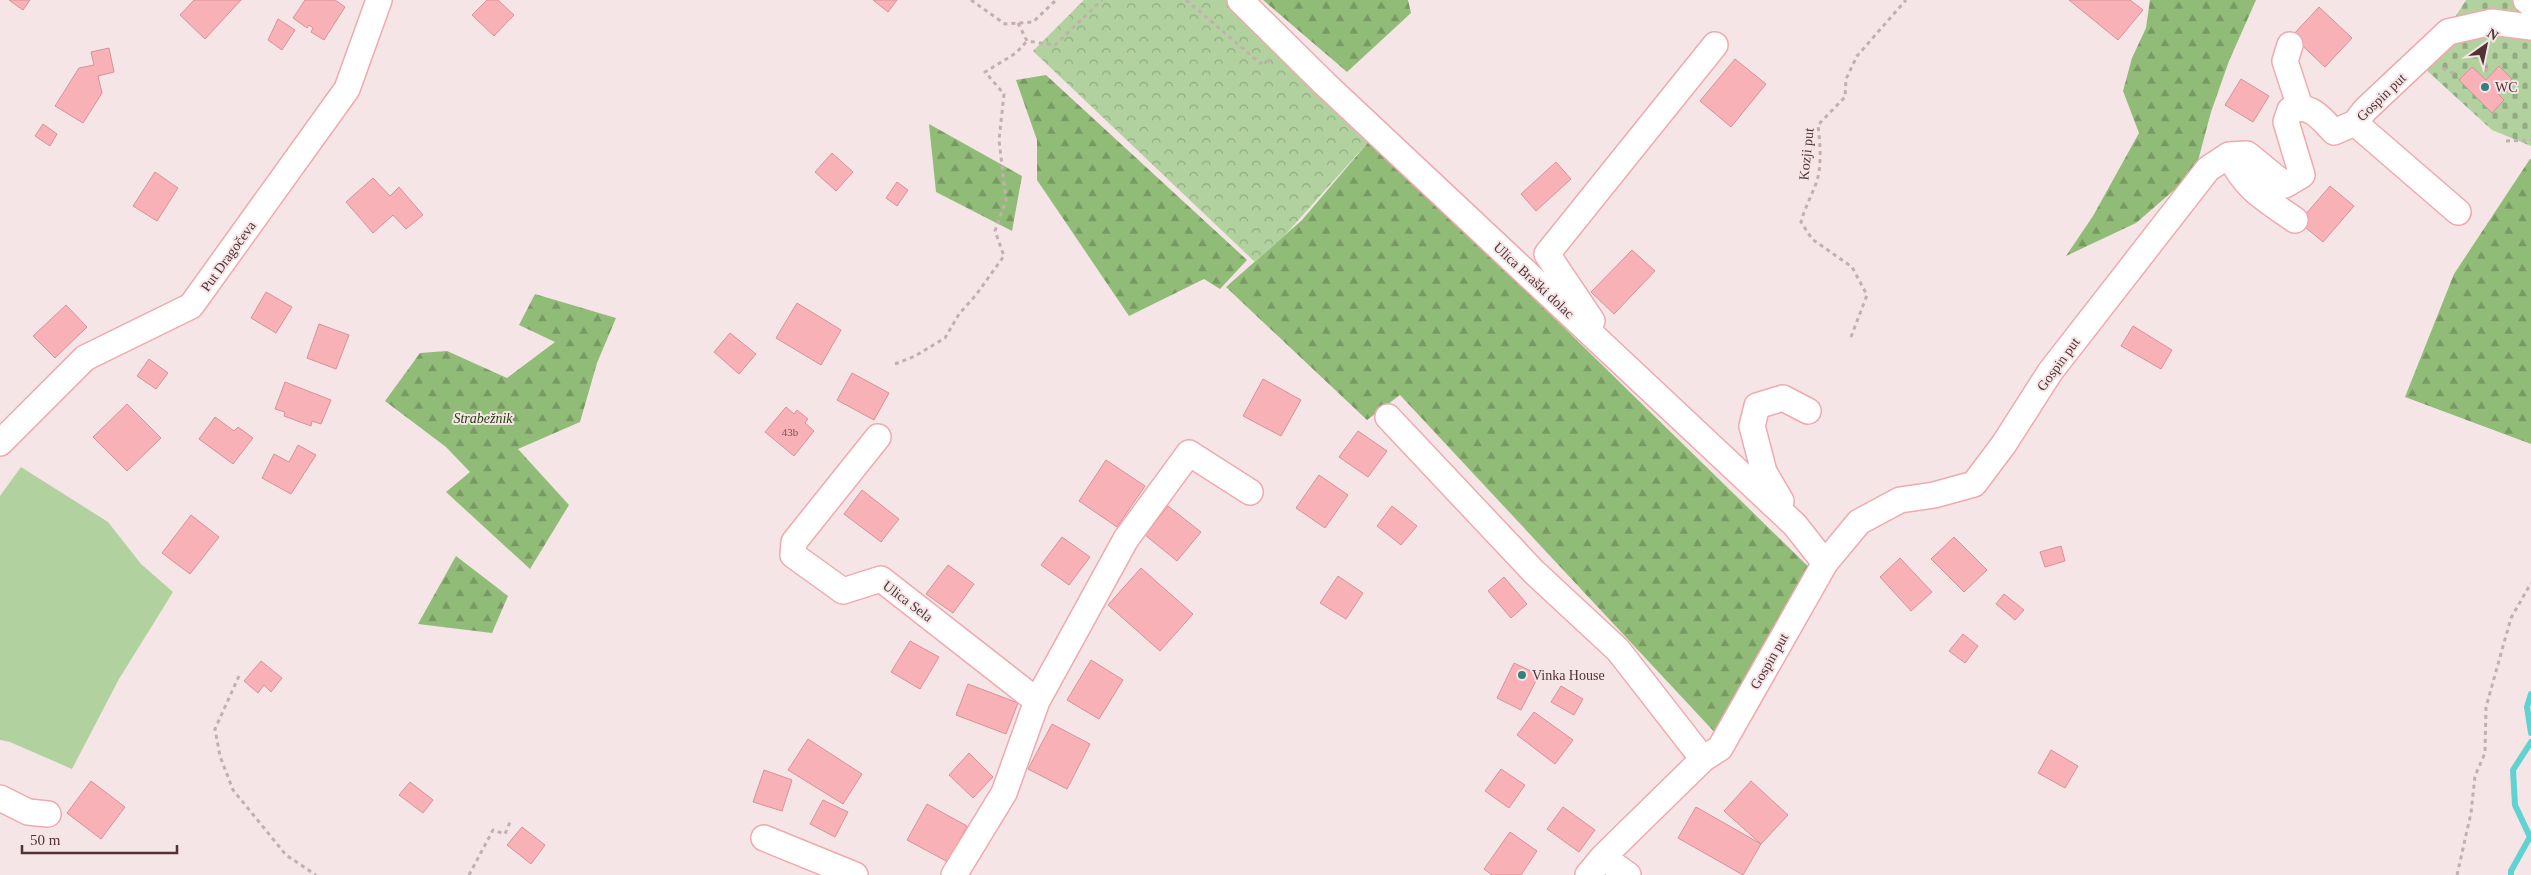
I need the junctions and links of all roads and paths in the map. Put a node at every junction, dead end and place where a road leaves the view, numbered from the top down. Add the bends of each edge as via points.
1 (379, 0) edge
2 (971, 0) edge
3 (1056, 0) edge
4 (1102, 0) edge
5 (1186, 0) edge
6 (1240, 0) edge
7 (1906, 0) edge
8 (2526, 0) edge
9 (2531, 4) edge
10 (1018, 23) junction
11 (2531, 27) edge
12 (1027, 40) junction
13 (2290, 44) dead end
14 (1716, 45) dead end
15 (1292, 50) junction
16 (2300, 107) junction
17 (2355, 122) junction
18 (2531, 140) edge
19 (2506, 141) dead end
20 (2229, 155) junction
21 (2458, 212) dead end
22 (2295, 220) dead end
23 (1851, 337) dead end
24 (1617, 358) junction
25 (895, 364) dead end
26 (1808, 411) dead end
27 (1388, 417) dead end
28 (878, 436) dead end
29 (0, 443) edge
30 (1250, 492) dead end
31 (1795, 525) junction
32 (1825, 563) junction
33 (2531, 583) edge
34 (239, 676) dead end
35 (1037, 701) junction
36 (1703, 759) junction
37 (0, 798) edge
38 (48, 814) dead end
39 (510, 822) dead end
40 (764, 838) dead end
41 (1595, 866) edge
42 (316, 875) edge
43 (469, 875) edge
44 (855, 875) edge
45 (954, 875) edge
46 (1628, 875) edge
47 (2457, 875) edge

1 - 29 street, Put Dragočeva via 348,89 191,306 85,358
2 - 10 path via 1005,24
3 - 10 path via 1033,22
4 - 12 path via 1055,45
5 - 15 path via 1260,63 1274,61
6 - 15 street, Ulica Braški dolac
7 - 23 path, Kozji put via 1857,56 1846,79 1845,97 1818,124 1821,148 1817,180 1804,207 1801,222 1812,239 1852,267 1867,295
8 - 9 street
10 - 12 path
11 - 17 street, Gospin put via 2492,22 2448,32
12 - 25 path via 1016,53 985,72 1004,94 999,140 1006,200 995,231 1004,256 959,314 945,338
13 - 16 street via 2284,61
14 - 24 street via 1546,254
15 - 24 street, Ulica Braški dolac
16 - 17 street, Gospin put via 2314,111 2334,132
16 - 20 street via 2290,110 2286,122 2302,175 2295,181 2285,185 2247,154
17 - 21 street
18 - 19 path
20 - 22 street via 2238,174 2252,190
20 - 32 street, Gospin put via 2208,169 2050,372 1974,484 1900,500 1859,522
24 - 31 street, Ulica Braški dolac
26 - 31 street via 1783,398 1757,406 1752,426 1764,472
27 - 36 street via 1534,572 1618,650
28 - 35 street, Ulica Sela via 794,542 793,555 843,591 881,579
30 - 35 street via 1189,453 1126,539
31 - 32 street, Ulica Braški dolac
32 - 36 street, Gospin put via 1720,748
33 - 47 path via 2511,618 2486,707 2485,753 2475,776 2471,813
34 - 42 path via 215,729 233,790 286,855
35 - 45 street via 1004,793
36 - 41 street, Gospin put
37 - 38 street via 28,812
39 - 43 path via 505,834 493,830
40 - 44 street
41 - 46 street

